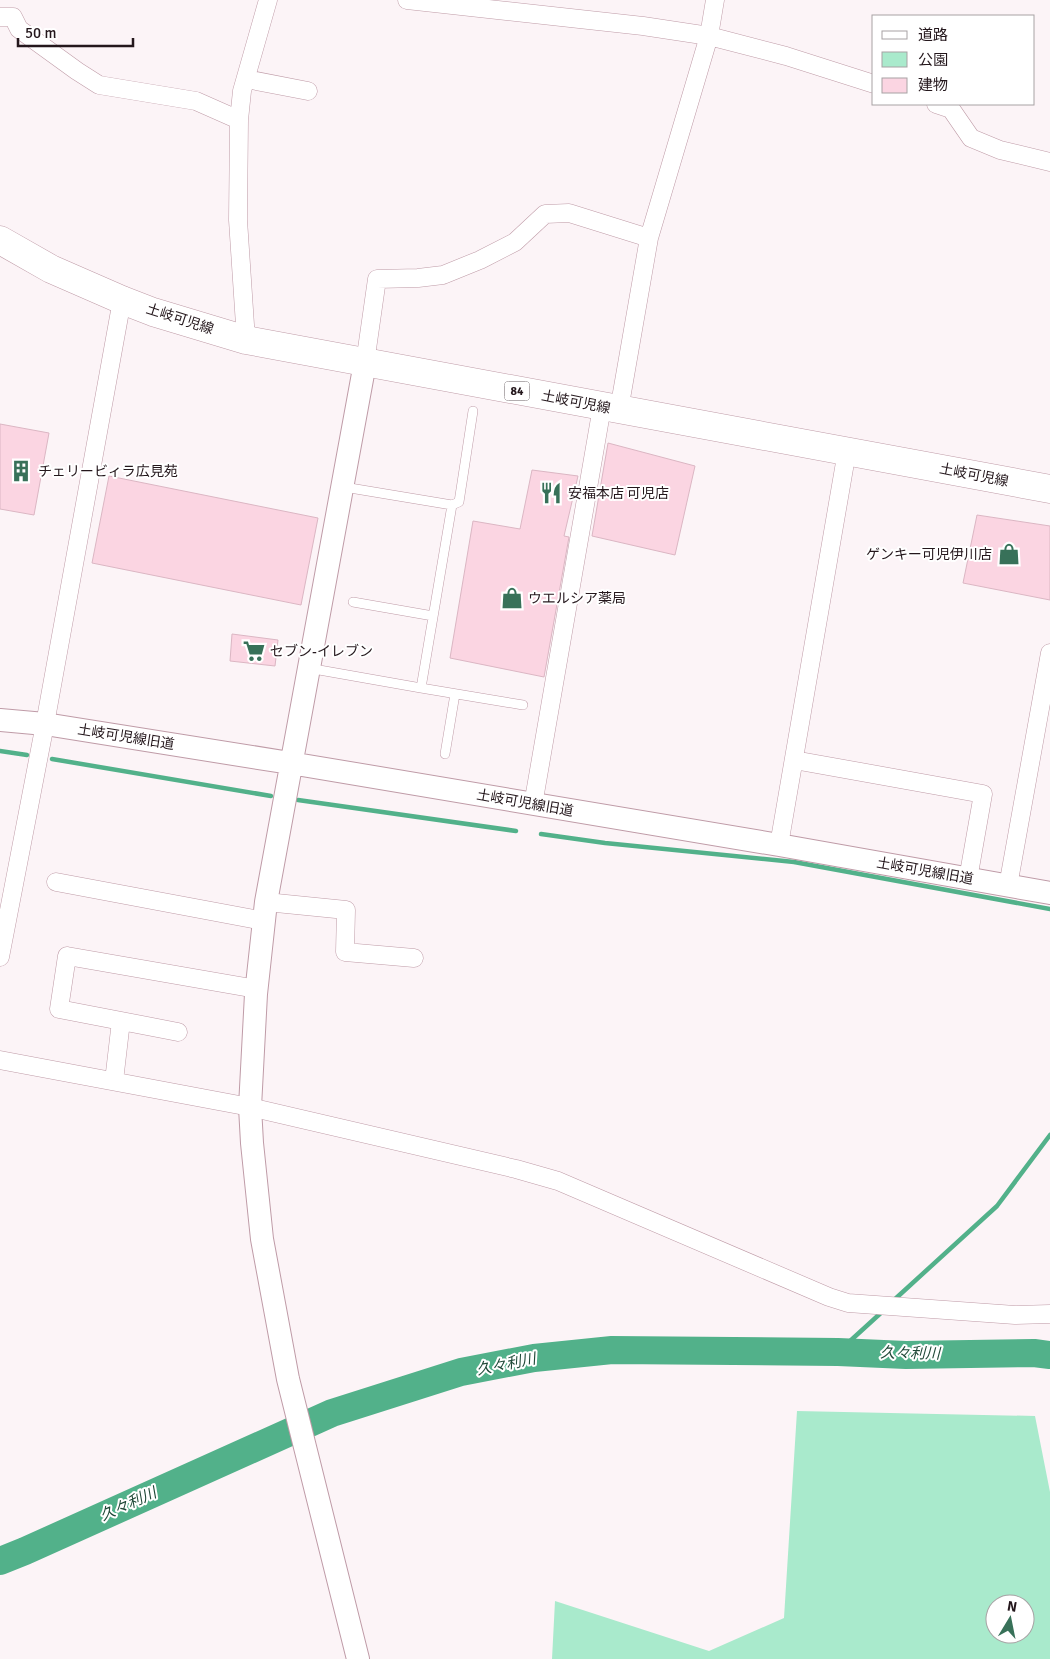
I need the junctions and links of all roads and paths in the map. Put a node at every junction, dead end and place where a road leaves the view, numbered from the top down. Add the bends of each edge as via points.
1 (268, 0) edge
2 (407, 0) edge
3 (716, 0) edge
4 (0, 18) edge
5 (709, 36) junction
6 (246, 79) junction
7 (872, 83) edge
8 (308, 91) dead end
9 (939, 105) edge
10 (239, 120) junction
11 (1050, 162) edge
12 (650, 238) junction
13 (0, 240) edge
14 (122, 300) junction
15 (246, 340) junction
16 (365, 363) junction
17 (611, 409) junction
18 (473, 411) dead end
19 (847, 451) junction
20 (342, 486) junction
21 (1050, 489) edge
22 (452, 505) junction
23 (353, 602) dead end
24 (433, 616) junction
25 (1050, 653) edge
26 (308, 668) junction
27 (421, 688) junction
28 (455, 694) junction
29 (523, 705) dead end
30 (0, 720) edge
31 (45, 724) junction
32 (446, 754) dead end
33 (794, 760) junction
34 (290, 763) junction
35 (533, 805) junction
36 (779, 845) junction
37 (968, 878) junction
38 (56, 882) dead end
39 (1008, 886) junction
40 (1050, 893) edge
41 (265, 912) junction
42 (0, 956) edge
43 (414, 958) dead end
44 (256, 989) junction
45 (121, 1021) junction
46 (178, 1032) dead end
47 (0, 1060) edge
48 (114, 1081) junction
49 (250, 1107) junction
50 (1050, 1314) edge
51 (358, 1659) edge

1 - 6 street
2 - 5 street
3 - 5 street
4 - 10 street via 13,17 19,29 99,85 196,101
5 - 7 street
5 - 12 street
6 - 8 street
6 - 10 street
9 - 11 street via 951,109 971,138 1000,150
10 - 15 street via 238,220
12 - 16 street via 569,213 545,214 516,242 443,275 377,279
12 - 17 street
13 - 14 main road, 土岐可児線 / 84 via 51,269
14 - 15 main road, 土岐可児線 / 84
14 - 31 street
15 - 16 main road, 土岐可児線 / 84
16 - 17 main road, 土岐可児線 / 84
16 - 20 street
17 - 19 main road, 土岐可児線 / 84
17 - 35 street
18 - 22 lane via 459,502
19 - 21 main road, 土岐可児線 / 84
19 - 33 street
20 - 22 lane
20 - 26 street
22 - 24 lane
23 - 24 lane
24 - 27 lane
25 - 39 street
26 - 27 lane
26 - 34 street
27 - 28 lane
28 - 29 lane
28 - 32 lane
30 - 31 street, 土岐可児線旧道
31 - 34 street, 土岐可児線旧道
31 - 42 street
33 - 36 street
33 - 37 street via 983,794
34 - 35 street, 土岐可児線旧道
34 - 41 street
35 - 36 street, 土岐可児線旧道
36 - 37 street, 土岐可児線旧道
37 - 39 street, 土岐可児線旧道
38 - 41 street
39 - 40 street, 土岐可児線旧道
41 - 43 street via 346,910 345,952
41 - 44 street
44 - 45 street via 67,956 59,1009
44 - 49 street
45 - 46 street
45 - 48 street
47 - 48 street
48 - 49 street
49 - 50 street via 558,1181 848,1303 1015,1315
49 - 51 street via 262,1239 288,1379

